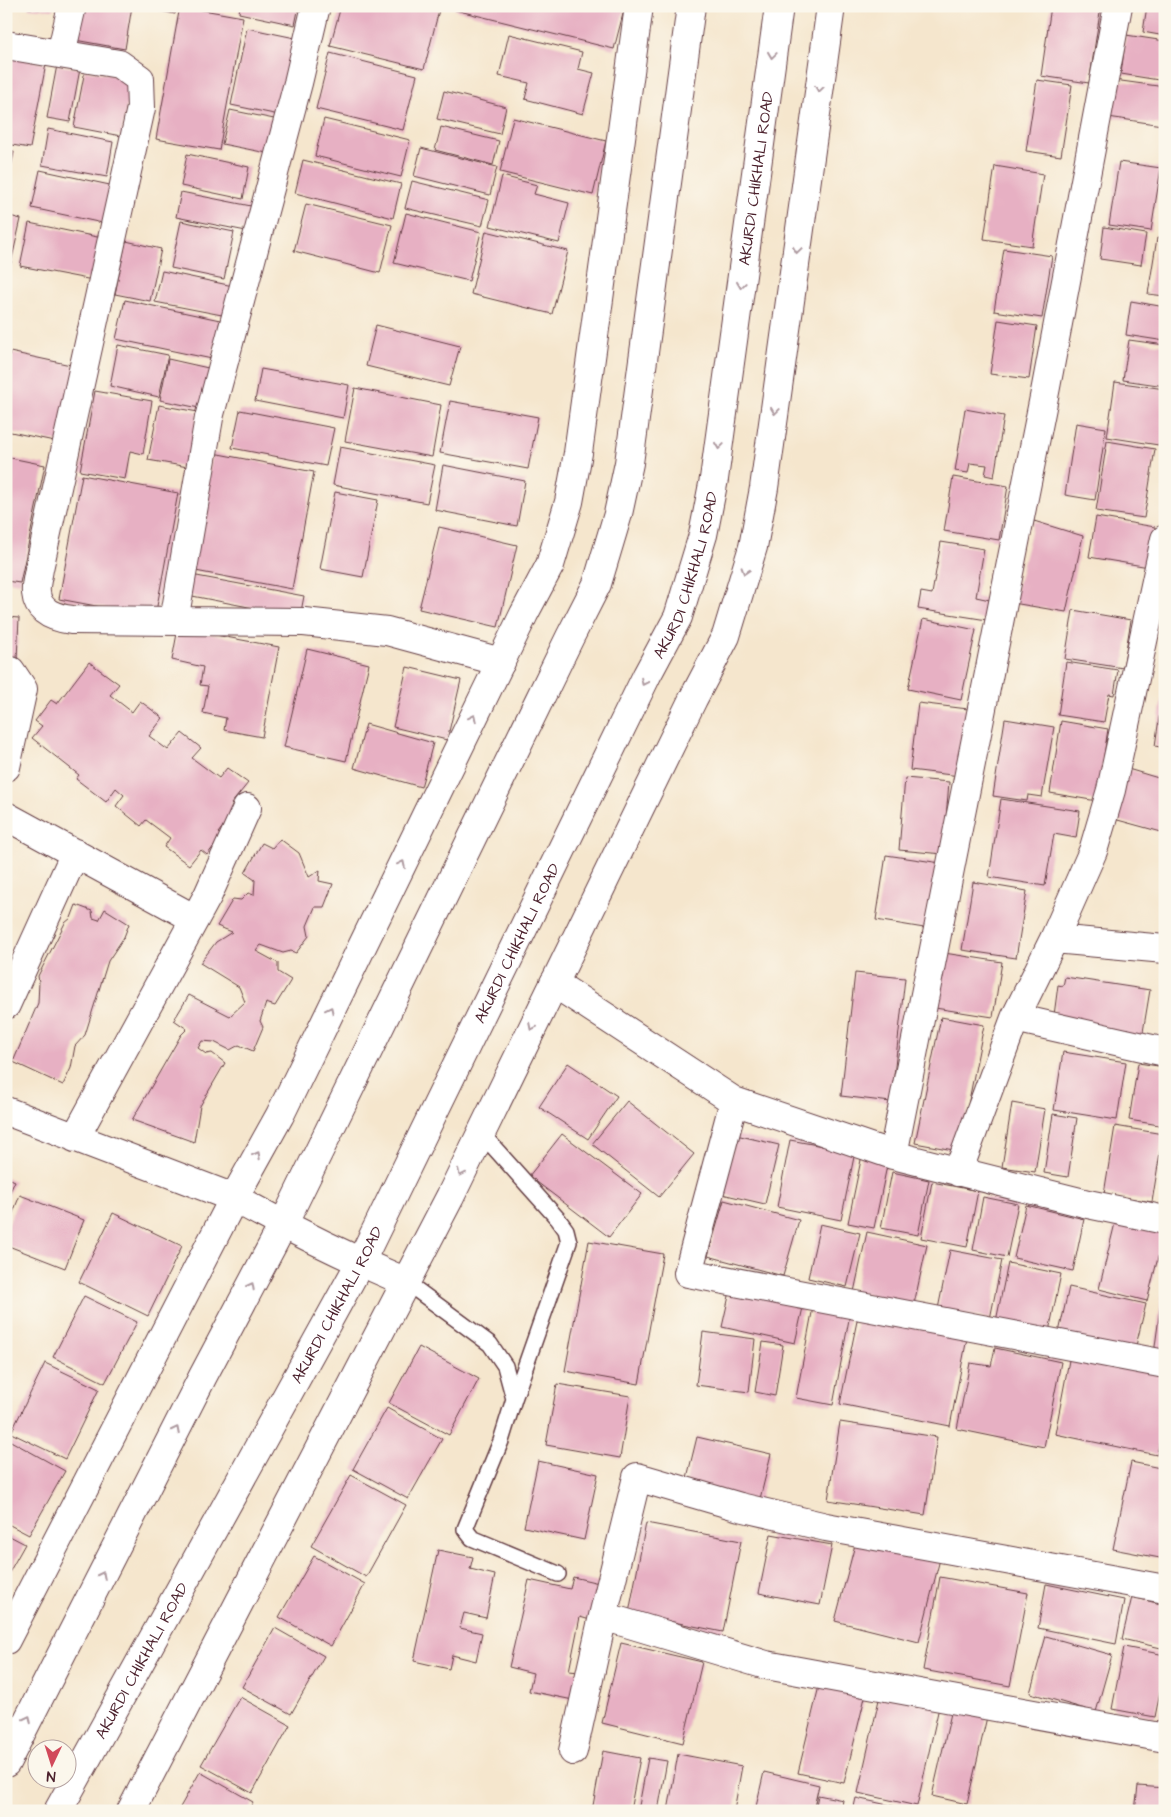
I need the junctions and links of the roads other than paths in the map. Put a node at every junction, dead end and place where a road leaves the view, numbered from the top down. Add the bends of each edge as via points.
1 (72, 6) edge
2 (316, 6) edge
3 (639, 6) edge
4 (691, 6) edge
5 (779, 6) edge
6 (831, 6) edge
7 (1118, 6) edge
8 (6, 45) edge
9 (61, 54) junction
10 (1165, 539) edge
11 (174, 621) junction
12 (500, 662) junction
13 (6, 670) edge
14 (6, 767) edge
15 (247, 808) dead end
16 (6, 816) edge
17 (75, 853) junction
18 (195, 919) junction
19 (1054, 939) junction
20 (1165, 949) edge
21 (16, 960) edge
22 (554, 983) junction
23 (6, 1004) edge
24 (1014, 1018) junction
25 (1165, 1052) edge
26 (734, 1101) junction
27 (6, 1111) edge
28 (481, 1133) junction
29 (75, 1138) junction
30 (893, 1155) junction
31 (958, 1172) junction
32 (234, 1198) junction
33 (1165, 1220) edge
34 (283, 1225) junction
35 (360, 1263) junction
36 (406, 1282) junction
37 (1165, 1364) edge
38 (514, 1399) junction
39 (558, 1574) dead end
40 (1165, 1588) edge
41 (603, 1616) junction
42 (6, 1640) edge
43 (1165, 1738) edge
44 (573, 1752) dead end
45 (6, 1763) edge
46 (58, 1811) edge
47 (131, 1811) edge

1 - 9 street
2 - 11 street via 209,418
3 - 12 street via 578,453 568,502 550,565
4 - 34 street via 629,463 597,584
5 -> 35 street, AKURDI CHIKHALI ROAD via 714,479 702,535 678,617
6 -> 22 street via 764,488 752,547 726,636
7 - 30 street via 1046,387
8 - 9 street
9 - 11 street via 119,64 140,79 140,108 36,594 41,608 55,618
10 - 19 street via 1111,790 1093,851
11 - 12 street via 304,622 388,631
32 -> 12 street via 280,1115
13 - 14 street via 11,671 23,688
15 - 18 street
16 - 17 street
17 - 18 street
17 - 21 street
18 - 29 street
19 - 20 street
19 - 24 street
21 - 23 street
22 - 26 street
22 -> 28 street
24 - 25 street
24 - 31 street
26 - 30 street
26 - 37 street via 688,1272
27 - 29 street
28 -> 36 street
28 - 38 lane via 558,1219 569,1242
29 - 32 street
30 - 31 street
31 - 33 street
32 - 34 street
32 - 42 street
34 - 35 street
45 -> 34 street
35 - 36 street
35 - 46 street, AKURDI CHIKHALI ROAD
36 - 38 lane via 490,1344 505,1366
36 - 47 street
38 - 39 lane via 501,1441 465,1529 472,1538
40 - 41 street via 826,1527 740,1507 637,1477
41 - 43 street via 766,1664
41 - 44 street

